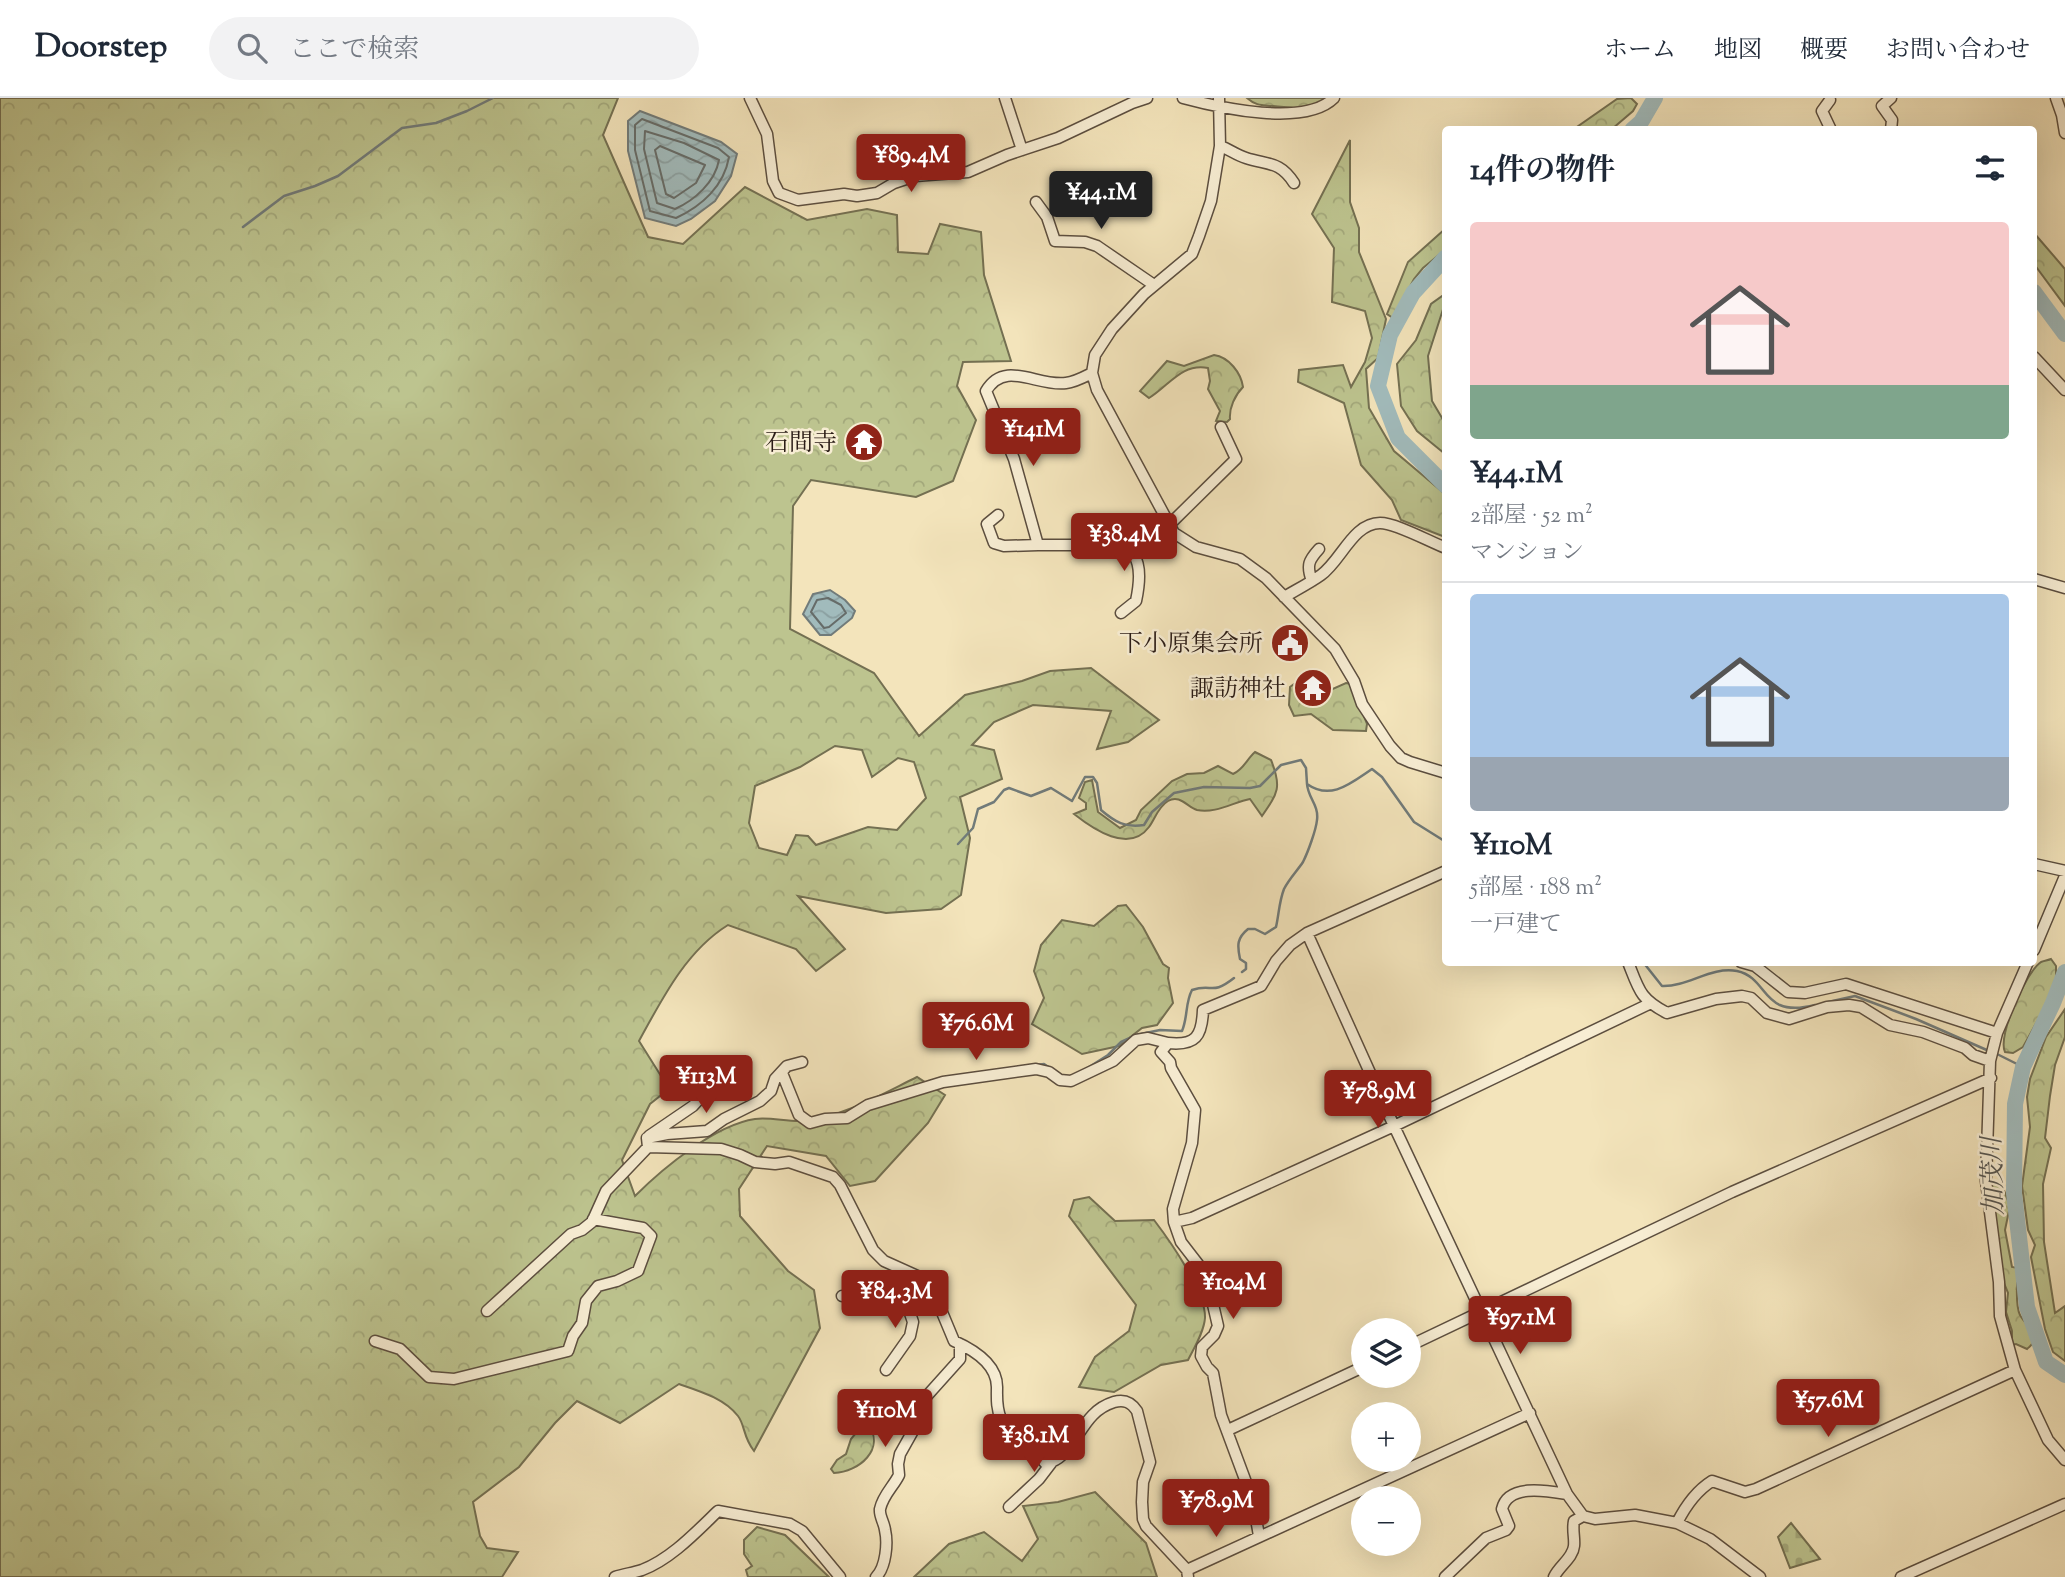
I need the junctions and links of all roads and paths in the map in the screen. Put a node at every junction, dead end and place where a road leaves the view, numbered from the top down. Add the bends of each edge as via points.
1 (750, 98) edge
2 (1005, 98) edge
3 (1147, 98) edge
4 (1183, 98) edge
5 (1334, 98) edge
6 (1891, 98) edge
7 (2056, 98) edge
8 (1830, 100) edge
9 (1219, 103) edge
10 (1828, 126) edge
11 (1891, 126) edge
12 (2065, 133) edge
13 (1220, 146) junction
14 (1022, 150) junction
15 (1294, 183) dead end
16 (1036, 202) dead end
17 (1154, 285) junction
18 (2037, 360) edge
19 (1092, 373) junction
20 (2065, 390) edge
21 (1221, 426) dead end
22 (998, 515) dead end
23 (1167, 522) junction
24 (1119, 532) junction
25 (1038, 544) junction
26 (1442, 546) edge
27 (1319, 549) dead end
28 (2037, 580) edge
29 (1312, 581) junction
30 (2065, 587) edge
31 (1284, 597) junction
32 (1121, 613) dead end
33 (1442, 772) edge
34 (2037, 865) edge
35 (2065, 870) edge
36 (1442, 873) edge
37 (2065, 876) edge
38 (1307, 933) junction
39 (2037, 943) edge
40 (1630, 966) edge
41 (1759, 966) edge
42 (2026, 966) edge
43 (1649, 1004) junction
44 (1997, 1033) junction
45 (1168, 1043) junction
46 (1992, 1054) junction
47 (802, 1062) dead end
48 (727, 1068) dead end
49 (782, 1073) junction
50 (1991, 1078) junction
51 (1394, 1126) junction
52 (647, 1143) junction
53 (593, 1219) junction
54 (1174, 1222) junction
55 (924, 1279) junction
56 (902, 1290) junction
57 (842, 1296) dead end
58 (487, 1311) dead end
59 (1482, 1312) junction
60 (1421, 1340) edge
61 (375, 1341) dead end
62 (960, 1344) junction
63 (886, 1370) dead end
64 (2015, 1370) junction
65 (1351, 1373) edge
66 (1530, 1413) junction
67 (1228, 1430) junction
68 (2065, 1460) edge
69 (1052, 1462) junction
70 (1567, 1494) junction
71 (2065, 1504) edge
72 (1009, 1507) dead end
73 (1583, 1516) junction
74 (1677, 1524) junction
75 (1259, 1536) junction
76 (1187, 1574) edge
77 (1754, 1576) edge
78 (615, 1577) edge
79 (840, 1577) edge
80 (876, 1577) edge
81 (1445, 1577) edge
82 (1554, 1577) edge
83 (1901, 1577) edge

1 - 14 street via 766,134 773,181 779,193 798,200 877,193 915,176 968,172
2 - 14 street
3 - 14 street
4 - 9 street
5 - 9 street via 1327,105 1297,114
6 - 11 street via 1882,106
7 - 12 street
8 - 10 street via 1822,111
9 - 13 street
13 - 15 street via 1278,166
13 - 17 street via 1211,201 1192,254
16 - 17 street via 1055,241 1097,246
17 - 19 street via 1112,329 1095,355
18 - 20 street
19 - 23 street
19 - 25 street via 1054,384 1011,374 991,382 986,391 1014,458
21 - 23 street via 1236,459
22 - 25 street via 987,524 994,543
23 - 24 street
23 - 31 street via 1174,533 1196,547 1240,559
24 - 25 street via 1075,545
24 - 32 street via 1141,570 1136,601
26 - 29 street via 1378,523 1357,532 1346,550
27 - 29 street via 1309,561
28 - 30 street
29 - 31 street
31 - 33 street via 1335,649 1362,704 1390,746 1401,758
34 - 35 street
36 - 38 street
37 - 39 street
38 - 45 street via 1290,944 1261,986 1211,1005 1203,1010 1197,1036 1179,1044
38 - 51 street
40 - 43 street
41 - 44 street via 1788,992 1846,984
42 - 44 street
43 - 46 street via 1667,1013 1742,996 1767,1013 1789,1019 1849,1005 1890,1025 1965,1048 1973,1055
43 - 51 street
44 - 46 street
45 - 49 street via 1136,1040 1114,1061 1071,1082 1035,1069 943,1082 868,1105 848,1118 810,1123 799,1115
45 - 54 street via 1161,1052 1195,1110
46 - 50 street
47 - 49 street via 786,1066
48 - 52 street via 692,1107
49 - 52 street via 760,1101 707,1131 667,1134
50 - 59 street via 1732,1192
50 - 64 street via 1986,1181 2000,1316
51 - 54 street via 1192,1218
51 - 59 street
52 - 53 street via 606,1191
52 - 55 street via 721,1149 755,1162 789,1161 833,1177 873,1250 884,1261
53 - 58 street
53 - 61 street via 643,1228 651,1236 638,1271 598,1286 586,1301 582,1324 568,1351 454,1379 429,1377 400,1349
54 - 67 street via 1181,1242 1208,1283 1218,1325 1201,1356 1213,1373
55 - 56 street
55 - 62 street via 949,1335
56 - 57 street via 878,1296
56 - 63 street via 913,1322 910,1336
59 - 60 street
59 - 66 street
62 - 69 street via 983,1359 994,1375 1001,1419 1012,1434 1031,1442 1046,1464
62 - 80 street via 960,1359 925,1398 900,1454 899,1475 885,1495 880,1511 886,1530 885,1555
64 - 68 street via 2048,1440
64 - 74 street via 1756,1489 1745,1492 1712,1481 1683,1511
65 - 67 street
66 - 70 street
66 - 75 street
67 - 75 street via 1253,1501
69 - 72 street
69 - 76 street via 1099,1408 1121,1401 1133,1405 1150,1462 1143,1482 1143,1519
70 - 73 street
70 - 81 street via 1536,1489 1506,1500 1502,1509 1509,1526 1506,1530 1486,1538
71 - 83 street
73 - 74 street via 1606,1520 1635,1515
73 - 82 street via 1574,1521 1574,1547
74 - 77 street via 1710,1539
75 - 76 street
78 - 79 street via 656,1562 718,1511 790,1524 802,1531

